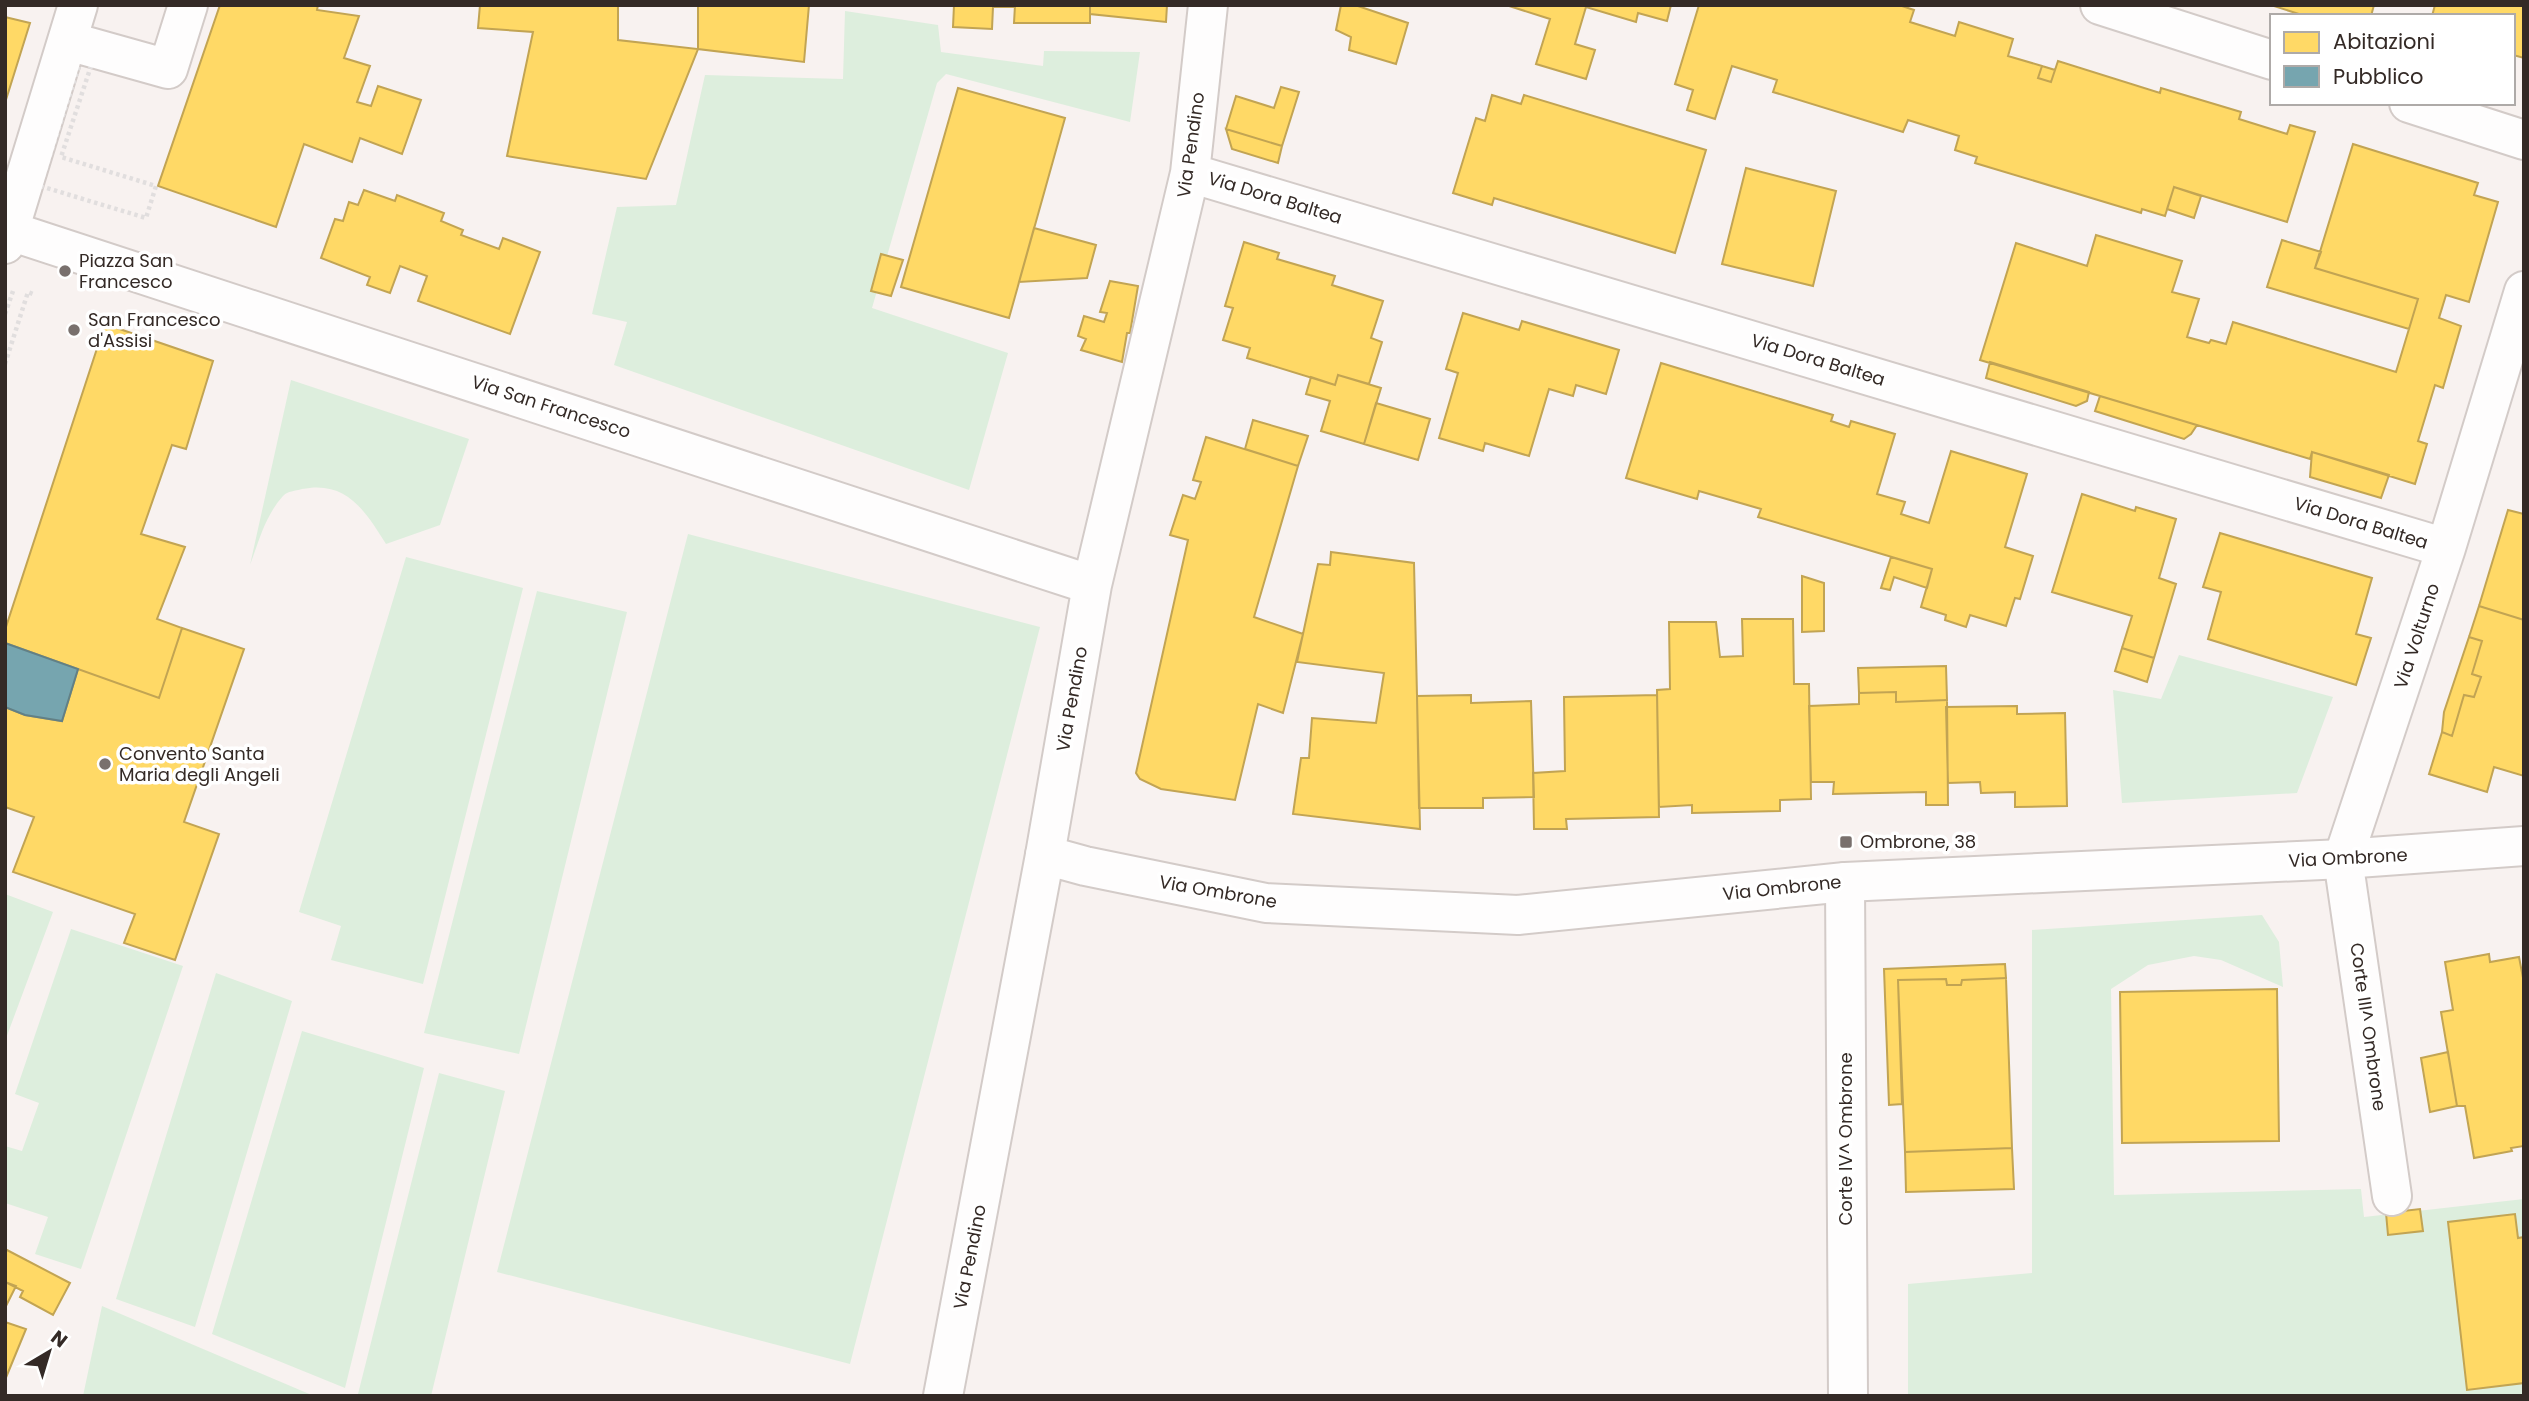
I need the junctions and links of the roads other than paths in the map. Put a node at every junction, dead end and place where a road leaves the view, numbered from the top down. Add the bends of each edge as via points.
1 (78, 5) edge
2 (188, 5) edge
3 (1208, 5) edge
4 (2100, 5) edge
5 (68, 41) junction
6 (2270, 59) edge
7 (2415, 105) edge
8 (2524, 140) edge
9 (1190, 173) junction
10 (8, 237) edge
11 (2524, 290) edge
12 (2446, 548) junction
13 (1092, 585) junction
14 (2524, 846) edge
15 (1045, 855) junction
16 (2343, 859) junction
17 (1845, 882) junction
18 (2392, 1196) dead end
19 (943, 1396) edge
20 (1848, 1396) edge

1 - 5 street
2 - 5 street via 168,69
3 - 9 street, Via Pendino
4 - 6 street
5 - 10 street
7 - 8 street
9 - 12 street, Via Dora Baltea
9 - 13 street, Via Pendino
10 - 13 street, Via San Francesco
11 - 12 street, Via Volturno
12 - 16 street, Via Volturno
13 - 15 street, Via Pendino
14 - 16 street, Via Ombrone
15 - 17 street, Via Ombrone via 1266,903 1518,915
15 - 19 street, Via Pendino
16 - 17 street, Via Ombrone
16 - 18 street, Corte III^ Ombrone
17 - 20 street, Corte IV^ Ombrone

